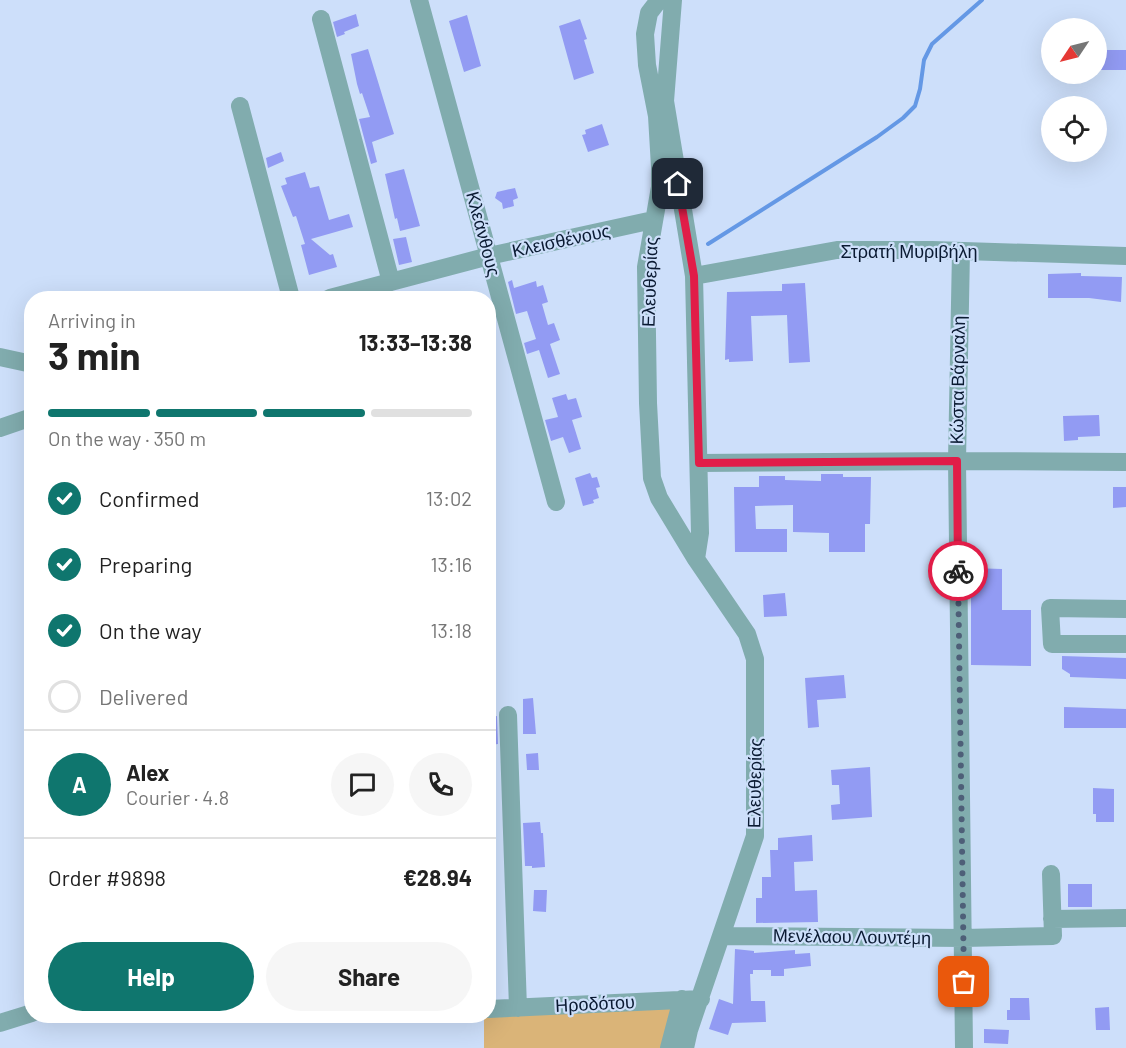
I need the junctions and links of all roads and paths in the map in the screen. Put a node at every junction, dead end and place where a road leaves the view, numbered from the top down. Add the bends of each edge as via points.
1 (419, 0) edge
2 (659, 0) edge
3 (674, 0) edge
4 (321, 20) dead end
5 (240, 106) dead end
6 (653, 220) junction
7 (961, 251) junction
8 (1126, 256) edge
9 (490, 261) junction
10 (694, 276) junction
11 (391, 282) junction
12 (289, 291) edge
13 (357, 291) edge
14 (0, 357) edge
15 (24, 362) edge
16 (24, 420) edge
17 (0, 428) edge
18 (957, 461) junction
19 (1126, 462) edge
20 (699, 463) junction
21 (556, 502) dead end
22 (696, 559) junction
23 (1126, 609) edge
24 (1126, 644) edge
25 (508, 715) dead end
26 (1051, 874) dead end
27 (1126, 918) edge
28 (1052, 928) junction
29 (723, 936) junction
30 (963, 938) junction
31 (681, 999) junction
32 (701, 999) junction
33 (518, 1008) junction
34 (496, 1009) edge
35 (24, 1016) edge
36 (0, 1023) edge
37 (669, 1048) edge
38 (685, 1048) edge
39 (964, 1048) edge

1 - 9 street, Κλεάνθους
2 - 6 street, Ελευθερίας via 649,13 645,34 660,167
3 - 10 street, Ελευθερίας via 665,101
4 - 11 street
5 - 12 street
6 - 9 street, Κλεισθένους
6 - 22 street, Ελευθερίας via 646,287 652,478 659,498
7 - 8 street, Στρατή Μυριβήλη
7 - 10 street, Στρατή Μυριβήλη via 837,250
7 - 18 street, Κώστα Βάρναλη
9 - 11 street, Κλεισθένους
9 - 21 street, Κλεάνθους
10 - 20 street, Ελευθερίας
11 - 13 street, Κλεισθένους
14 - 15 street
16 - 17 street
18 - 19 street
18 - 20 street
18 - 30 street, Κώστα Βάρναλη
20 - 22 street, Ελευθερίας via 700,533
22 - 29 street, Ελευθερίας via 747,634 755,659 756,829
23 - 24 street via 1050,608 1052,644
25 - 33 street
26 - 28 street
27 - 28 street, Μενέλαου Λουντέμη
28 - 30 street, Μενέλαου Λουντέμη
29 - 30 street, Μενέλαου Λουντέμη
29 - 32 street, Ελευθερίας
30 - 39 street, Κώστα Βάρναλη
31 - 32 street, Ηροδότου
31 - 33 street, Ηροδότου
31 - 37 street
32 - 38 street, Ελευθερίας
33 - 34 street, Ηροδότου
35 - 36 street

